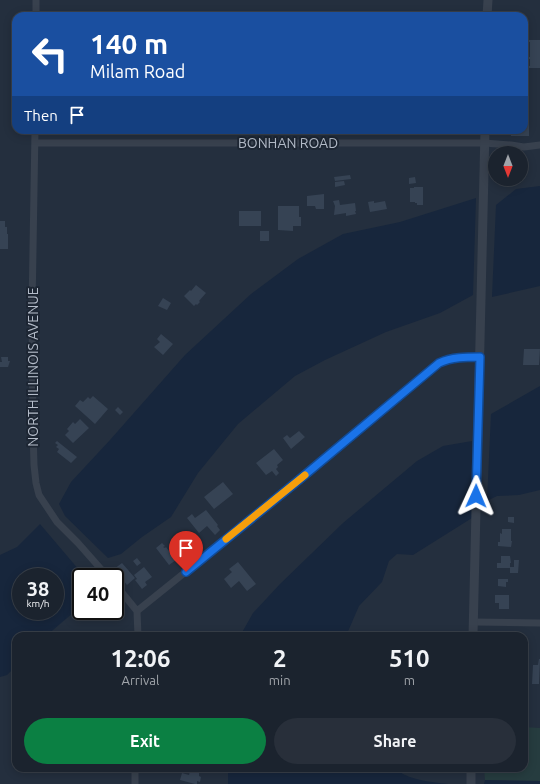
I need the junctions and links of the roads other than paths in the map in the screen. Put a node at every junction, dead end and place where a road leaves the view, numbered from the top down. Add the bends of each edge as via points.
1 (36, 0) edge
2 (488, 0) edge
3 (36, 12) edge
4 (487, 12) edge
5 (35, 134) edge
6 (485, 134) edge
7 (35, 143) junction
8 (484, 143) junction
9 (540, 145) edge
10 (480, 357) junction
11 (100, 568) edge
12 (124, 595) edge
13 (137, 611) junction
14 (474, 622) junction
15 (540, 623) edge
16 (138, 632) edge
17 (473, 632) edge
18 (135, 772) edge
19 (471, 772) edge
20 (135, 784) edge
21 (471, 784) edge

1 - 3 street
2 - 4 street
5 - 7 street, NORTH ILLINOIS AVENUE
6 - 8 street
7 - 8 street, BONHAN ROAD
7 - 11 street, NORTH ILLINOIS AVENUE via 32,309 36,483 39,495 57,522
8 - 9 street, BONHAN ROAD via 524,148
8 - 10 street
10 - 13 street via 450,359 439,363
10 - 14 street
12 - 13 street
13 - 16 street
14 - 15 street
14 - 17 street
18 - 20 street
19 - 21 street

